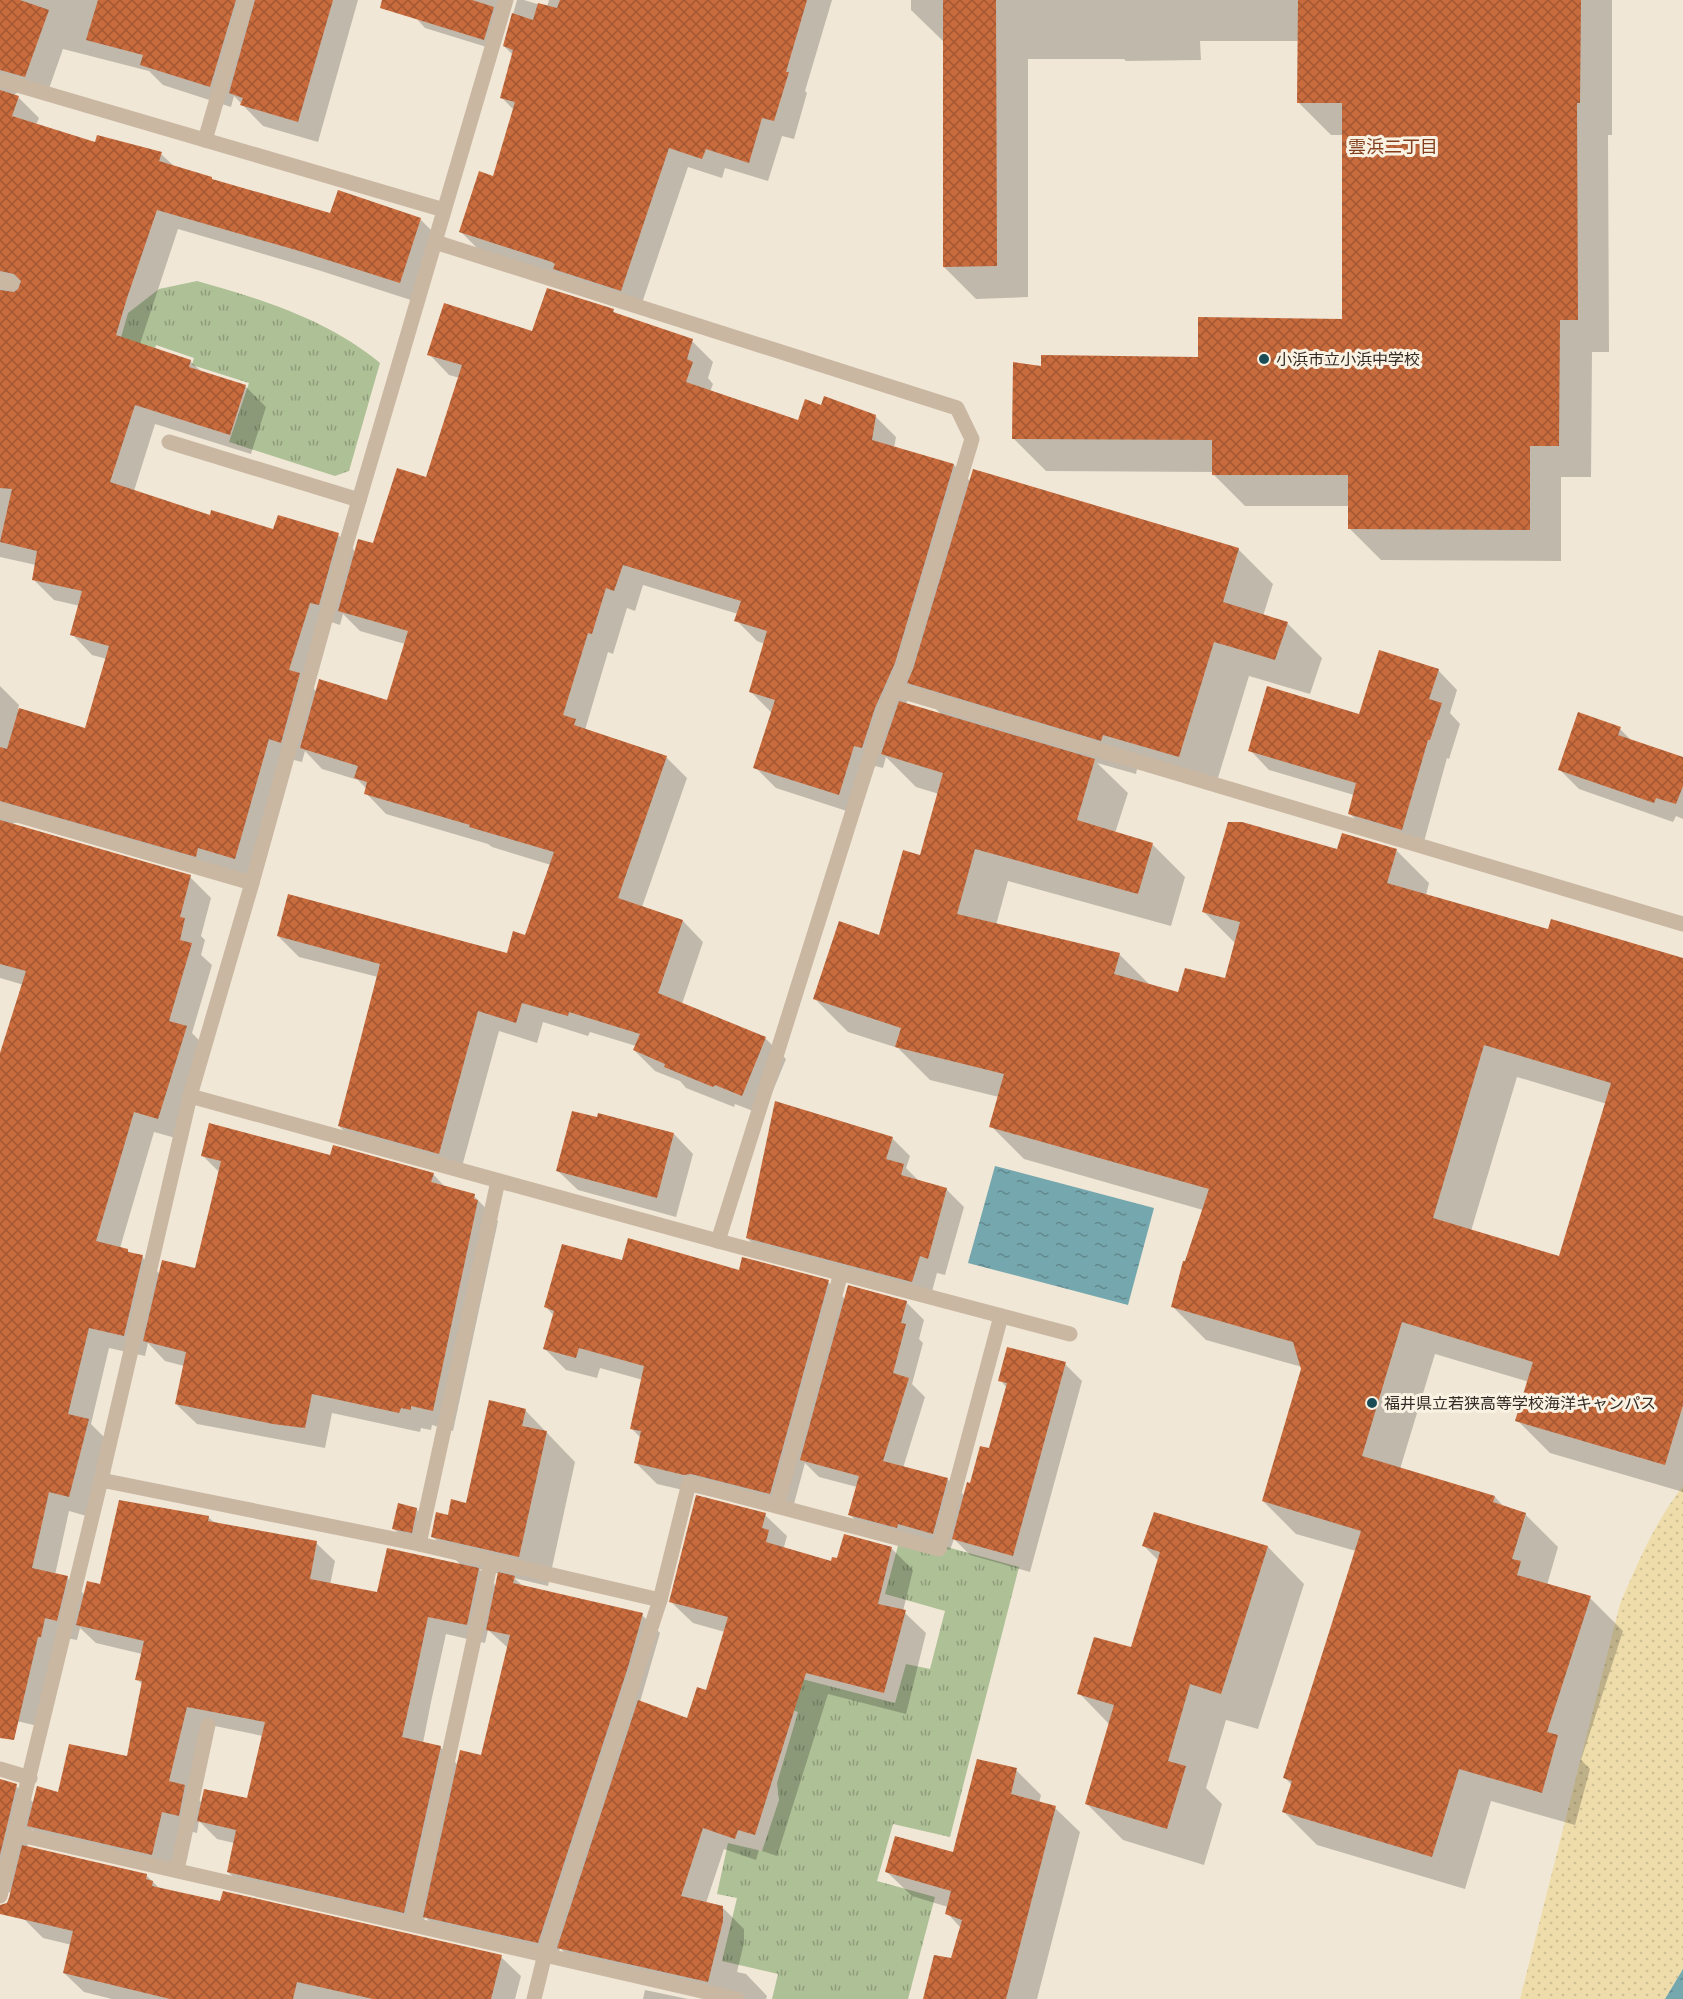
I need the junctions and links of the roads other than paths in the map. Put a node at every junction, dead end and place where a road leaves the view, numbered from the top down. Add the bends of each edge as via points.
1 (246, 0) edge
2 (506, 0) edge
3 (0, 80) edge
4 (205, 140) junction
5 (444, 210) junction
6 (435, 242) junction
7 (169, 442) dead end
8 (359, 500) junction
9 (894, 689) junction
10 (0, 810) edge
11 (252, 883) junction
12 (1683, 924) edge
13 (190, 1095) junction
14 (498, 1181) junction
15 (718, 1241) junction
16 (841, 1273) junction
17 (1001, 1316) junction
18 (1070, 1334) dead end
19 (101, 1480) junction
20 (777, 1506) junction
21 (419, 1544) junction
22 (491, 1561) junction
23 (660, 1600) junction
24 (208, 1725) dead end
25 (0, 1769) edge
26 (30, 1778) junction
27 (16, 1834) junction
28 (177, 1870) junction
29 (0, 1896) edge
30 (412, 1924) junction
31 (544, 1954) junction
32 (534, 1999) edge
33 (737, 1999) edge

1 - 4 street
2 - 5 street
3 - 4 street
4 - 5 street
5 - 6 street
6 - 8 street
6 - 9 street via 957,408 972,439
7 - 8 street
8 - 11 street
9 - 12 street
9 - 15 street
10 - 11 street
11 - 13 street
13 - 14 street
13 - 19 street
14 - 15 street
14 - 21 street
15 - 16 street
16 - 17 street
16 - 20 street
17 - 18 street
17 - 20 street via 939,1549
19 - 21 street
19 - 26 street
20 - 23 street via 689,1483
21 - 22 street
22 - 23 street
22 - 30 street
23 - 31 street
24 - 28 street
25 - 26 street
26 - 27 street
27 - 28 street
27 - 29 street
28 - 30 street
30 - 31 street
31 - 32 street
31 - 33 street

